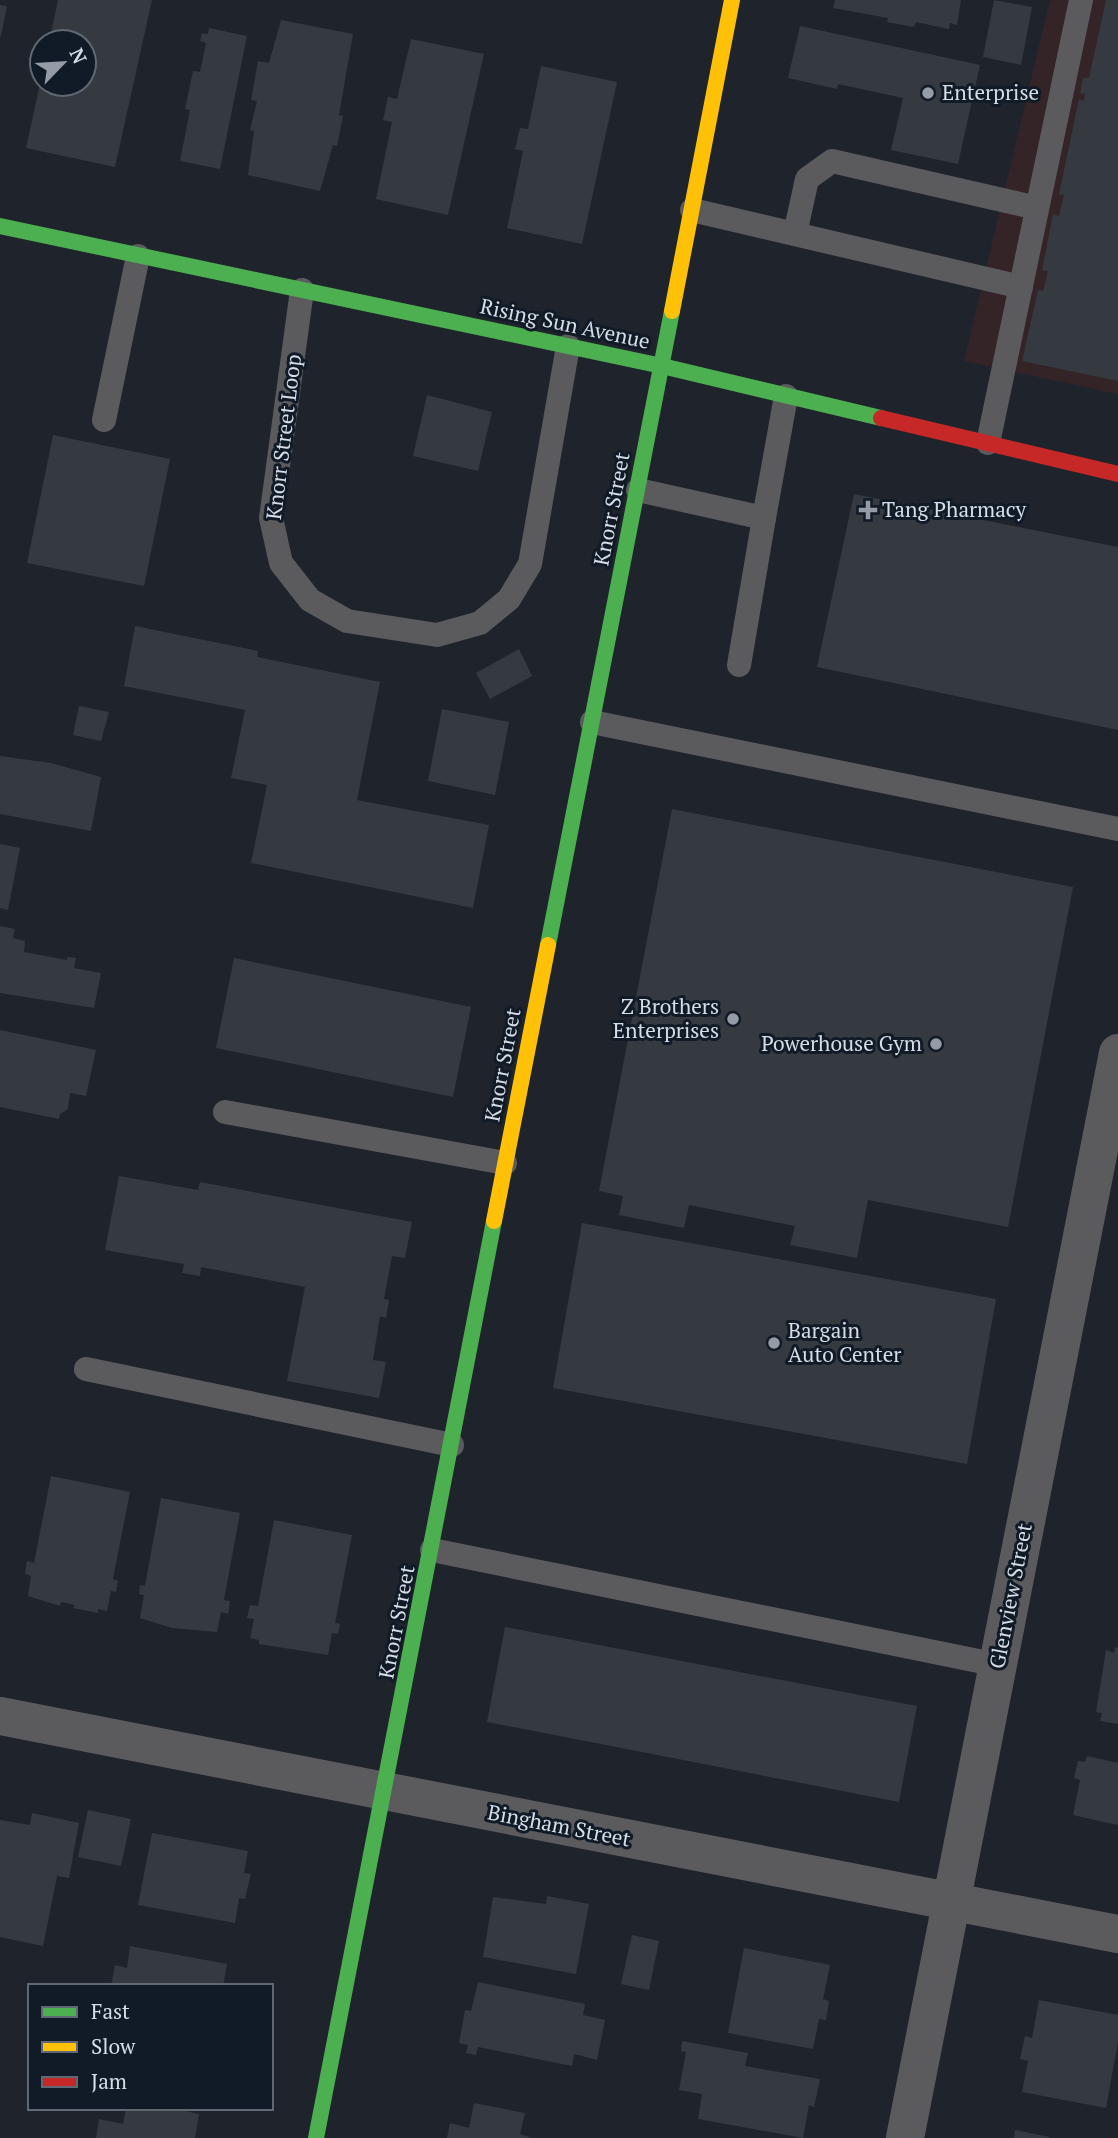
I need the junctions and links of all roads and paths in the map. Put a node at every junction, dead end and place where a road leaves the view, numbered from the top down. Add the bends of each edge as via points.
1 (732, 0) edge
2 (1081, 0) edge
3 (1037, 208) junction
4 (692, 210) junction
5 (0, 226) edge
6 (795, 234) junction
7 (138, 256) junction
8 (1021, 287) junction
9 (302, 290) junction
10 (568, 346) junction
11 (662, 366) junction
12 (786, 396) junction
13 (104, 420) dead end
14 (988, 443) junction
15 (1118, 474) edge
16 (638, 490) junction
17 (764, 518) junction
18 (739, 665) dead end
19 (592, 722) junction
20 (1118, 829) edge
21 (1118, 1053) edge
22 (225, 1112) dead end
23 (505, 1163) junction
24 (86, 1369) dead end
25 (452, 1445) junction
26 (432, 1550) junction
27 (998, 1665) junction
28 (0, 1716) edge
29 (385, 1791) junction
30 (951, 1903) junction
31 (1118, 1934) edge
32 (316, 2138) edge
33 (905, 2138) edge

1 - 4 street, Knorr Street
2 - 3 lane
3 - 6 lane via 832,161 807,178
3 - 8 lane
4 - 6 lane
4 - 11 street, Knorr Street
5 - 7 street, Rising Sun Avenue
6 - 8 lane
7 - 9 street, Rising Sun Avenue
7 - 13 lane
8 - 14 lane
9 - 10 street, Rising Sun Avenue
9 - 10 lane, Knorr Street Loop via 271,518 281,563 310,600 346,621 437,635 480,624 509,599 530,564
10 - 11 street, Rising Sun Avenue
11 - 12 street, Rising Sun Avenue
11 - 16 street, Knorr Street
12 - 14 street, Rising Sun Avenue
12 - 17 lane
14 - 15 street, Rising Sun Avenue
16 - 17 lane
16 - 19 street, Knorr Street
17 - 18 lane
19 - 20 lane
19 - 23 street, Knorr Street
21 - 27 street, Glenview Street
22 - 23 lane
23 - 25 street, Knorr Street
24 - 25 lane
25 - 26 street, Knorr Street
26 - 27 lane
26 - 29 street, Knorr Street
27 - 30 street, Glenview Street
28 - 29 street, Bingham Street
29 - 30 street, Bingham Street
29 - 32 street, Knorr Street
30 - 31 street, Bingham Street
30 - 33 street, Glenview Street

